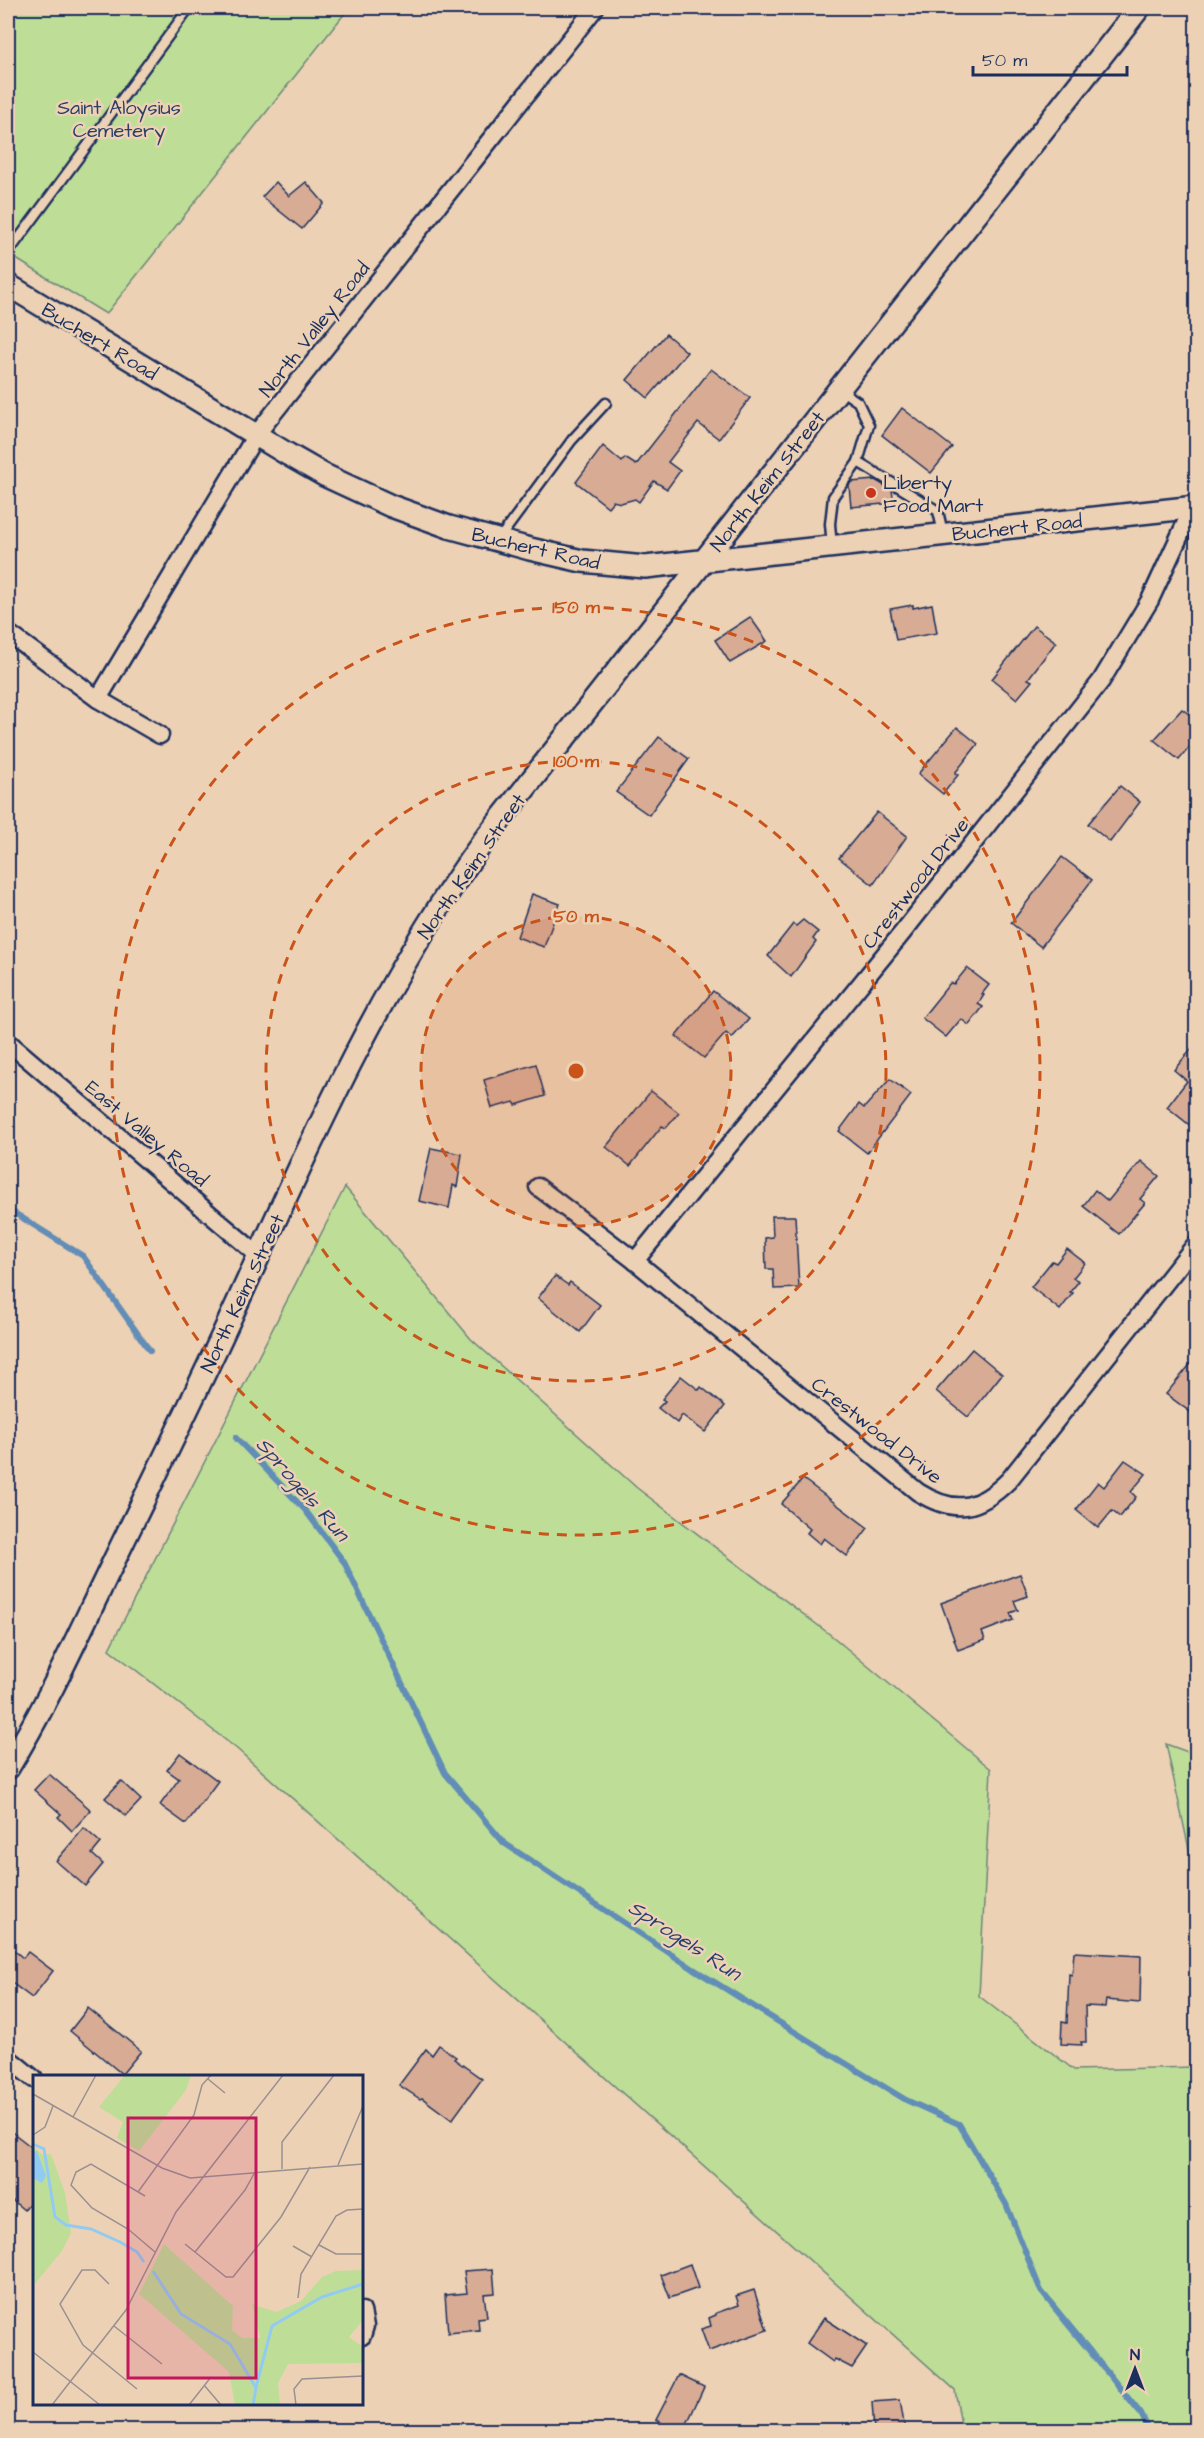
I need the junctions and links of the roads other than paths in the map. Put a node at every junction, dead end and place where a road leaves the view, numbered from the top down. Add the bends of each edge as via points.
1 (189, 8) edge
2 (595, 8) edge
3 (1139, 8) edge
4 (8, 253) edge
5 (8, 285) edge
6 (839, 389) junction
7 (606, 403) dead end
8 (256, 435) junction
9 (858, 462) junction
10 (1195, 507) edge
11 (943, 536) junction
12 (498, 540) junction
13 (832, 548) junction
14 (704, 561) junction
15 (8, 633) edge
16 (98, 699) junction
17 (160, 735) dead end
18 (8, 1042) edge
19 (538, 1187) dead end
20 (1197, 1244) edge
21 (259, 1256) junction
22 (634, 1261) junction
23 (8, 1768) edge
24 (8, 2058) edge
25 (33, 2078) edge
26 (363, 2316) edge
27 (363, 2333) edge

1 - 4 lane
2 - 8 street, North Valley Road
3 - 6 street, North Keim Street
5 - 8 street, Buchert Road
6 - 9 lane via 858,402 869,425
6 - 14 street, North Keim Street
7 - 12 lane via 572,440
8 - 12 street, Buchert Road via 324,475 391,506
8 - 16 street, North Valley Road
9 - 11 lane via 938,511
9 - 13 lane via 833,497
10 - 11 street, Buchert Road
10 - 22 street, Crestwood Drive via 1150,600 1101,681 903,932
11 - 13 street, Buchert Road
12 - 14 street, Buchert Road via 606,565 645,567
13 - 14 street, Buchert Road
14 - 21 street, North Keim Street via 452,885 373,1018
15 - 16 street
16 - 17 street
18 - 21 street, East Valley Road
19 - 22 street, Crestwood Drive
20 - 22 street, Crestwood Drive via 1009,1480 991,1497 962,1508 941,1504 918,1492
21 - 23 street, North Keim Street via 75,1641
24 - 25 street
26 - 27 street

